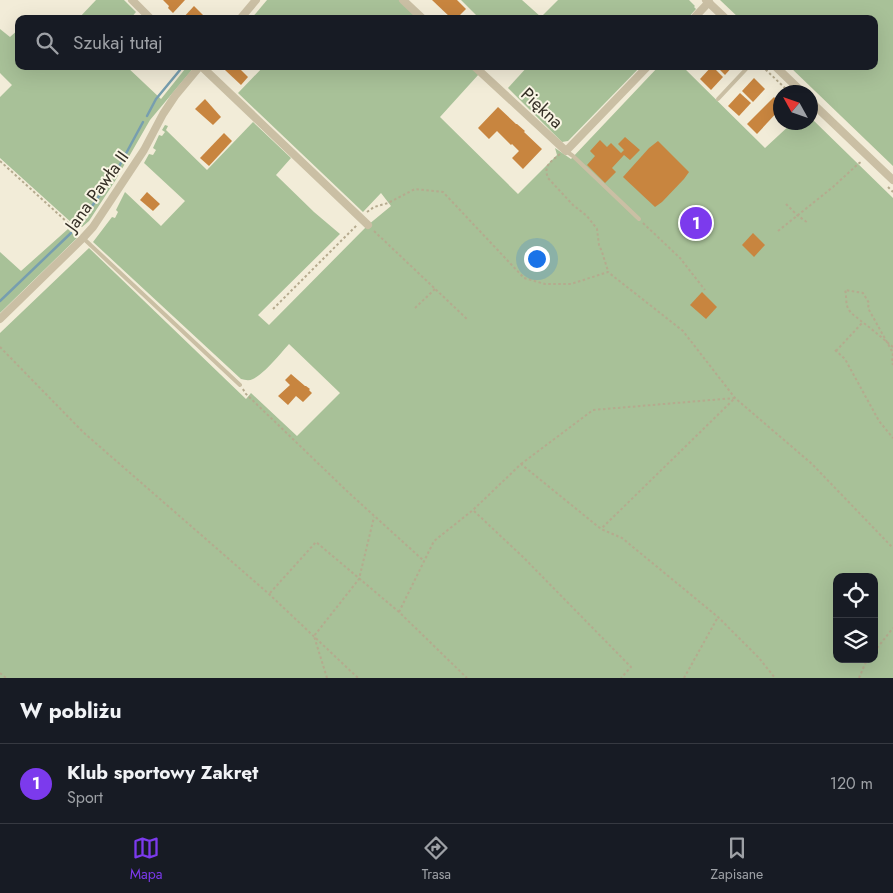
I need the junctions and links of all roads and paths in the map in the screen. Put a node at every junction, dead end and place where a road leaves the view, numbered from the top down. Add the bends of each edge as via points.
1 (132, 0) edge
2 (256, 0) edge
3 (403, 0) edge
4 (707, 1) edge
5 (147, 15) edge
6 (243, 15) edge
7 (419, 15) edge
8 (696, 15) edge
9 (722, 15) edge
10 (197, 70) edge
11 (204, 70) edge
12 (478, 70) edge
13 (644, 70) edge
14 (745, 70) edge
15 (766, 70) edge
16 (779, 70) edge
17 (782, 85) edge
18 (795, 85) edge
19 (718, 99) dead end
20 (818, 108) edge
21 (566, 152) junction
22 (0, 161) edge
23 (861, 162) dead end
24 (893, 180) edge
25 (786, 204) dead end
26 (797, 216) junction
27 (639, 219) joint
28 (363, 220) junction
29 (808, 223) dead end
30 (778, 231) dead end
31 (83, 238) junction
32 (608, 272) junction
33 (435, 289) junction
34 (705, 290) dead end
35 (415, 308) dead end
36 (272, 310) dead end
37 (0, 319) edge
38 (468, 320) dead end
39 (863, 322) junction
40 (888, 342) junction
41 (0, 347) edge
42 (893, 347) edge
43 (893, 365) edge
44 (240, 385) joint
45 (735, 398) junction
46 (893, 438) edge
47 (521, 464) junction
48 (473, 510) junction
49 (374, 516) junction
50 (601, 529) junction
51 (893, 548) edge
52 (424, 561) junction
53 (359, 578) junction
54 (269, 594) junction
55 (399, 612) junction
56 (718, 616) junction
57 (893, 628) edge
58 (314, 636) junction
59 (878, 647) edge
60 (866, 663) edge
61 (0, 673) edge
62 (6, 678) edge
63 (327, 678) edge
64 (358, 678) edge
65 (467, 678) edge
66 (621, 678) edge
67 (684, 678) edge
68 (775, 678) edge
69 (860, 678) edge

1 - 5 street
2 - 6 street
3 - 7 street
4 - 8 street
4 - 9 street
10 - 31 street, Jana Pawła II via 162,114 132,170
11 - 28 street
12 - 21 street, Piękna
13 - 21 street
14 - 19 lane
15 - 17 path
16 - 18 street
20 - 24 street
21 - 27 lane
21 - 32 path via 561,152 546,167 548,178 597,229
22 - 31 path
23 - 26 path
25 - 26 path
26 - 29 path
26 - 30 path
27 - 34 path via 680,258
28 - 32 path via 374,207 415,189 443,192 524,278 545,284 571,284
28 - 33 path
28 - 36 path
31 - 37 street, Jana Pawła II
31 - 44 lane
32 - 45 path via 683,331
33 - 35 path
33 - 38 path
39 - 40 path
39 - 40 path via 849,310 845,290 864,293 868,308
39 - 46 path via 836,351 845,359 879,421
40 - 42 path
40 - 43 path via 893,353
41 - 54 path via 83,432
44 - 49 path
45 - 47 path via 593,410
45 - 50 path
45 - 51 path via 812,464
47 - 48 path
47 - 50 path
48 - 52 path via 434,541
48 - 66 path via 631,667
49 - 52 path
49 - 53 path
50 - 56 path via 622,538
52 - 55 path
53 - 54 path via 316,542
53 - 55 path
53 - 58 path
54 - 58 path
55 - 65 path
56 - 67 path
56 - 68 path
57 - 59 path
58 - 63 path
58 - 64 path
60 - 69 path
61 - 62 path

